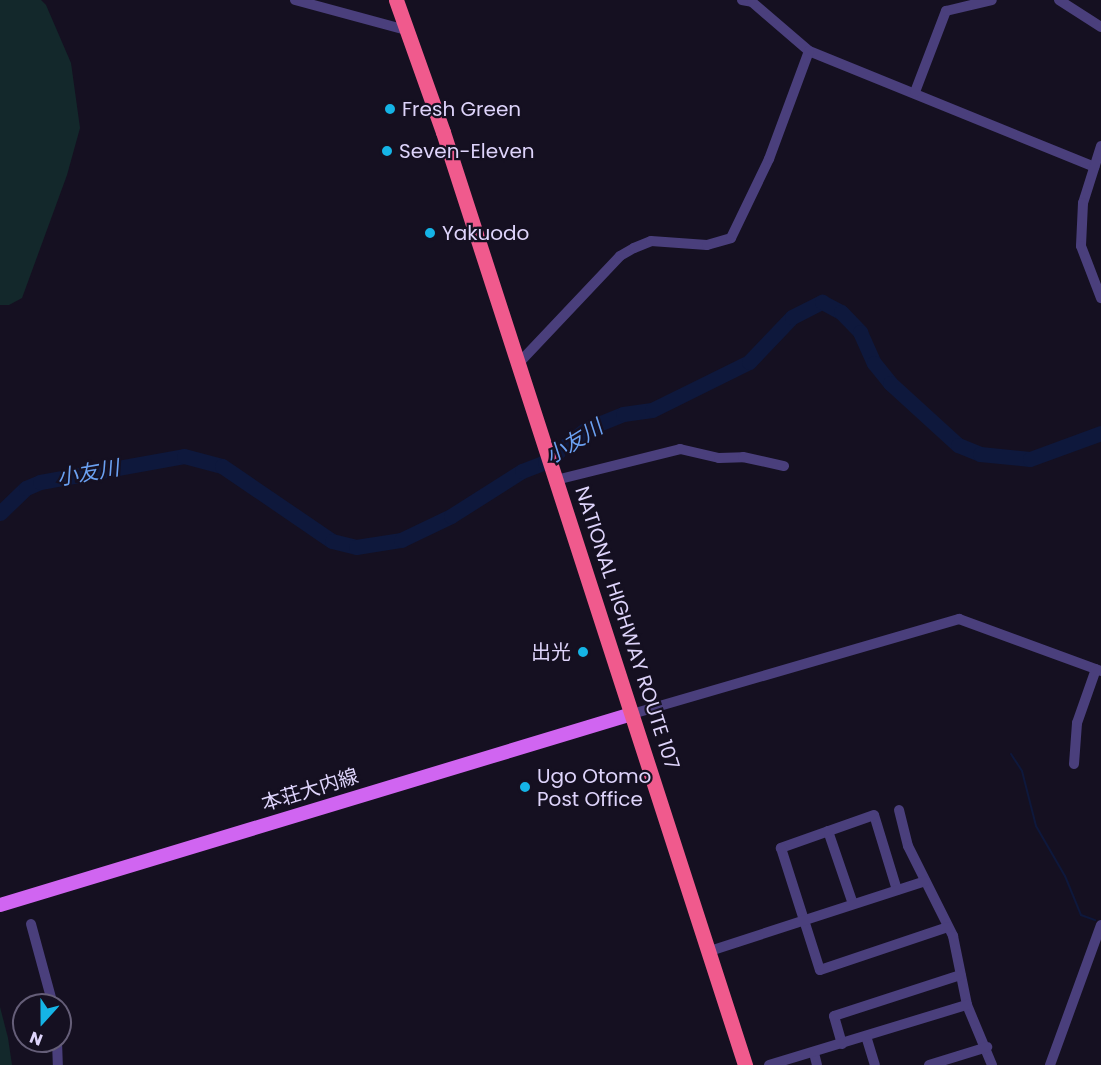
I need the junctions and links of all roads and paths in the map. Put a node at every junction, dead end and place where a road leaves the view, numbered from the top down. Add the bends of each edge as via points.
1 (295, 0) edge
2 (396, 0) edge
3 (742, 0) edge
4 (992, 0) edge
5 (1059, 0) edge
6 (1101, 27) edge
7 (406, 30) junction
8 (809, 51) junction
9 (915, 92) junction
10 (1101, 146) edge
11 (1094, 167) junction
12 (1101, 298) edge
13 (517, 365) junction
14 (784, 466) dead end
15 (554, 475) junction
16 (1098, 670) edge
17 (632, 714) junction
18 (1074, 764) dead end
19 (899, 810) dead end
20 (828, 831) junction
21 (925, 881) junction
22 (897, 890) junction
23 (853, 904) junction
24 (0, 905) edge
25 (804, 920) junction
26 (31, 924) dead end
27 (1101, 925) edge
28 (948, 927) junction
29 (710, 951) junction
30 (960, 975) junction
31 (50, 993) edge
32 (967, 1005) junction
33 (866, 1036) junction
34 (842, 1044) junction
35 (987, 1047) junction
36 (814, 1053) junction
37 (745, 1065) edge
38 (769, 1065) edge
39 (818, 1065) edge
40 (875, 1065) edge
41 (929, 1065) edge
42 (992, 1065) edge
43 (1050, 1065) edge

1 - 7 street
2 - 7 highway, NATIONAL HIGHWAY ROUTE 107
3 - 8 street via 752,2
4 - 9 street via 945,11
5 - 6 street
7 - 13 highway, NATIONAL HIGHWAY ROUTE 107 via 443,132
8 - 9 street
8 - 13 street via 769,159 731,238 707,245 651,241 634,248 610,267
9 - 11 street
10 - 11 street
11 - 12 street via 1083,203 1081,246
13 - 15 highway, NATIONAL HIGHWAY ROUTE 107
14 - 15 street via 743,457 719,458 680,448
15 - 17 highway, NATIONAL HIGHWAY ROUTE 107
16 - 17 street via 959,619
16 - 18 street via 1077,723
17 - 24 main road, 本荘大内線
17 - 29 highway, NATIONAL HIGHWAY ROUTE 107
19 - 21 street via 908,846
20 - 22 street via 874,815
20 - 23 street
20 - 25 street via 781,848
21 - 22 street
21 - 28 street
22 - 23 street
23 - 25 street
25 - 28 street via 820,970
25 - 29 street
26 - 31 street
27 - 43 street
28 - 30 street
29 - 37 highway, NATIONAL HIGHWAY ROUTE 107
30 - 32 street
30 - 34 street via 834,1016
32 - 33 street
32 - 35 street
33 - 34 street
33 - 40 street
34 - 36 street
35 - 41 street
35 - 42 street
36 - 38 street
36 - 39 street

